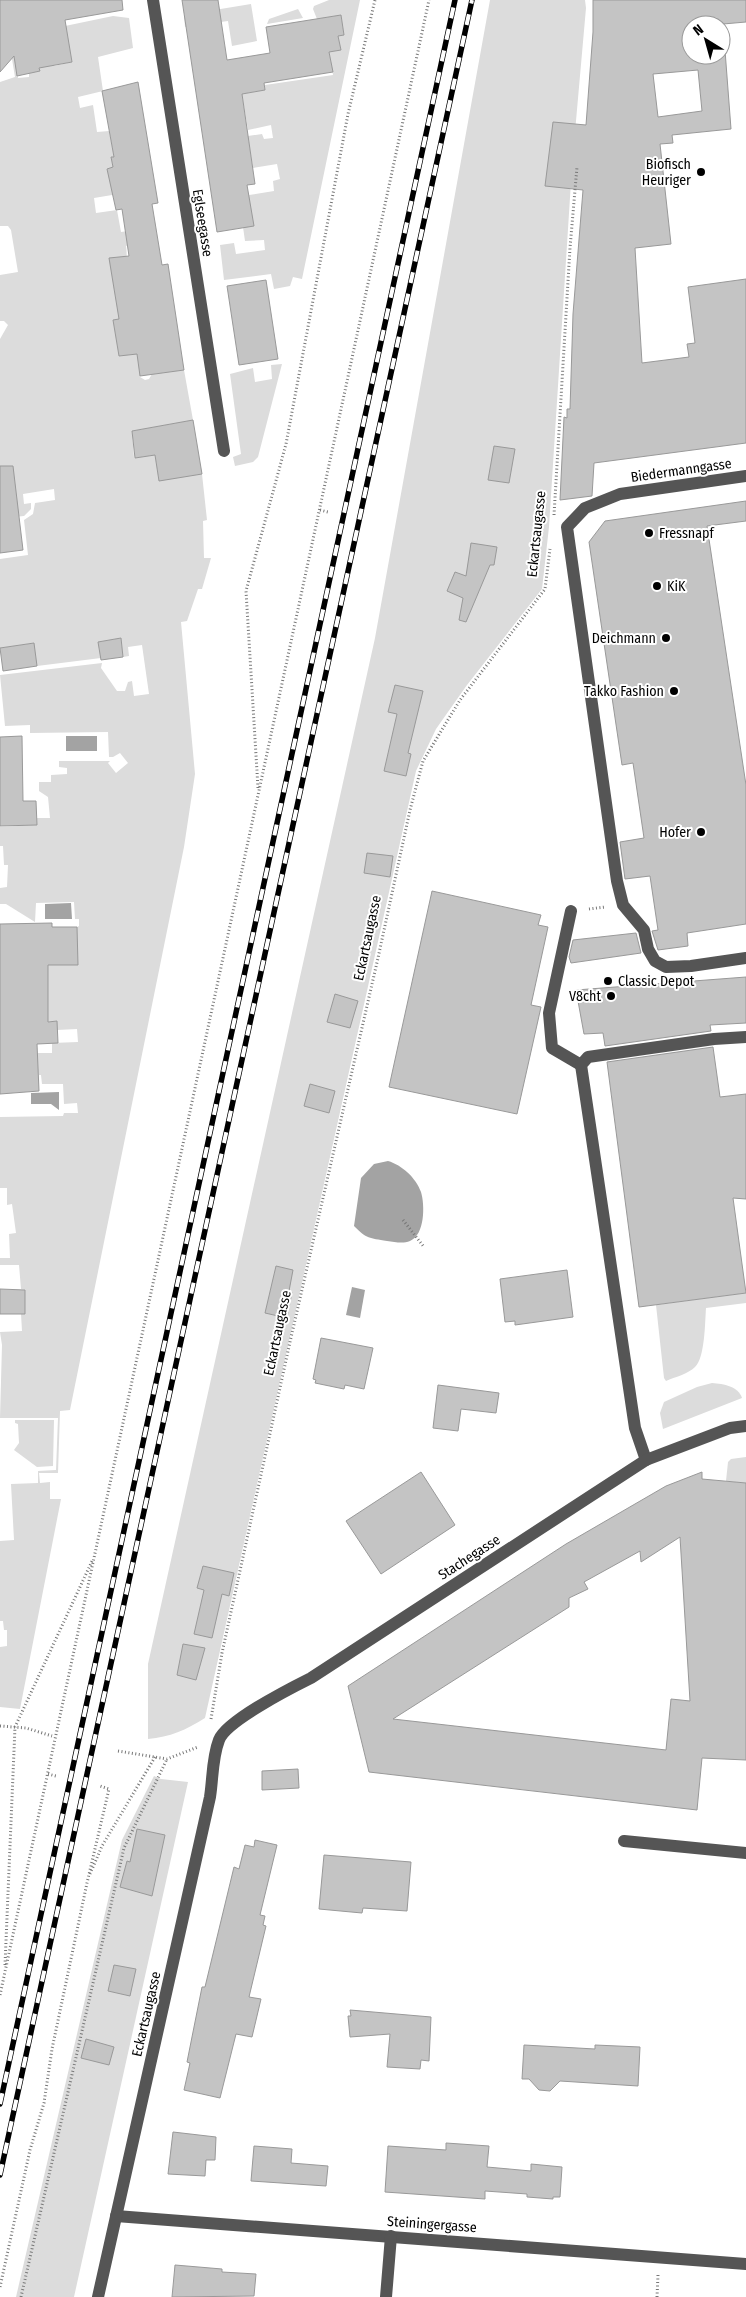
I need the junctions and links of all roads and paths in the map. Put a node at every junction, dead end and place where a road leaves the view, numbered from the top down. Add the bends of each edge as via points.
1 (153, 0) edge
2 (375, 0) edge
3 (429, 0) edge
4 (577, 167) dead end
5 (224, 451) dead end
6 (746, 476) edge
7 (320, 510) junction
8 (328, 512) dead end
9 (553, 523) dead end
10 (550, 545) dead end
11 (259, 794) junction
12 (623, 905) junction
13 (571, 911) joint
14 (746, 958) edge
15 (746, 1037) edge
16 (581, 1065) junction
17 (403, 1220) dead end
18 (424, 1247) dead end
19 (746, 1426) edge
20 (646, 1460) junction
21 (95, 1554) junction
22 (210, 1724) dead end
23 (0, 1726) edge
24 (15, 1727) junction
25 (52, 1736) dead end
26 (220, 1737) junction
27 (118, 1751) dead end
28 (156, 1757) junction
29 (167, 1759) junction
30 (48, 1774) junction
31 (56, 1776) dead end
32 (100, 1786) dead end
33 (624, 1841) dead end
34 (746, 1853) edge
35 (87, 1883) junction
36 (2, 1975) edge
37 (0, 1996) edge
38 (116, 2216) junction
39 (391, 2236) junction
40 (746, 2264) edge
41 (0, 2287) edge
42 (21, 2297) edge
43 (98, 2297) edge
44 (386, 2297) edge

1 - 5 street, Eglseegasse
2 - 11 path via 348,114 286,444 246,591
3 - 7 path
4 - 9 path, Eckartsaugasse
6 - 12 street, Biedermanngasse via 620,494 585,508 567,527
7 - 8 path
7 - 11 path
10 - 22 path, Eckartsaugasse via 545,589 460,700 423,761 292,1332 222,1652
11 - 21 path
12 - 13 path
12 - 14 street via 644,930 648,949 655,961 666,967
13 - 16 street via 549,1013 552,1048
15 - 16 street via 588,1057
16 - 20 street via 635,1428
17 - 18 path
19 - 20 street, Stachegasse via 730,1428
20 - 26 street, Stachegasse via 311,1678 280,1693 230,1726
21 - 24 path
21 - 30 path
23 - 24 path
24 - 25 path
24 - 36 path
26 - 29 path
26 - 38 street, Eckartsaugasse via 210,1797
27 - 28 path
28 - 29 path
28 - 35 path via 102,1846
29 - 42 path via 124,1848
30 - 31 path
30 - 36 path
32 - 35 path via 109,1789
33 - 34 street
35 - 41 path via 52,2048 44,2104 30,2150
36 - 37 path
38 - 39 street, Steiningergasse
38 - 43 street, Eckartsaugasse
39 - 40 street, Steiningergasse
39 - 44 street

